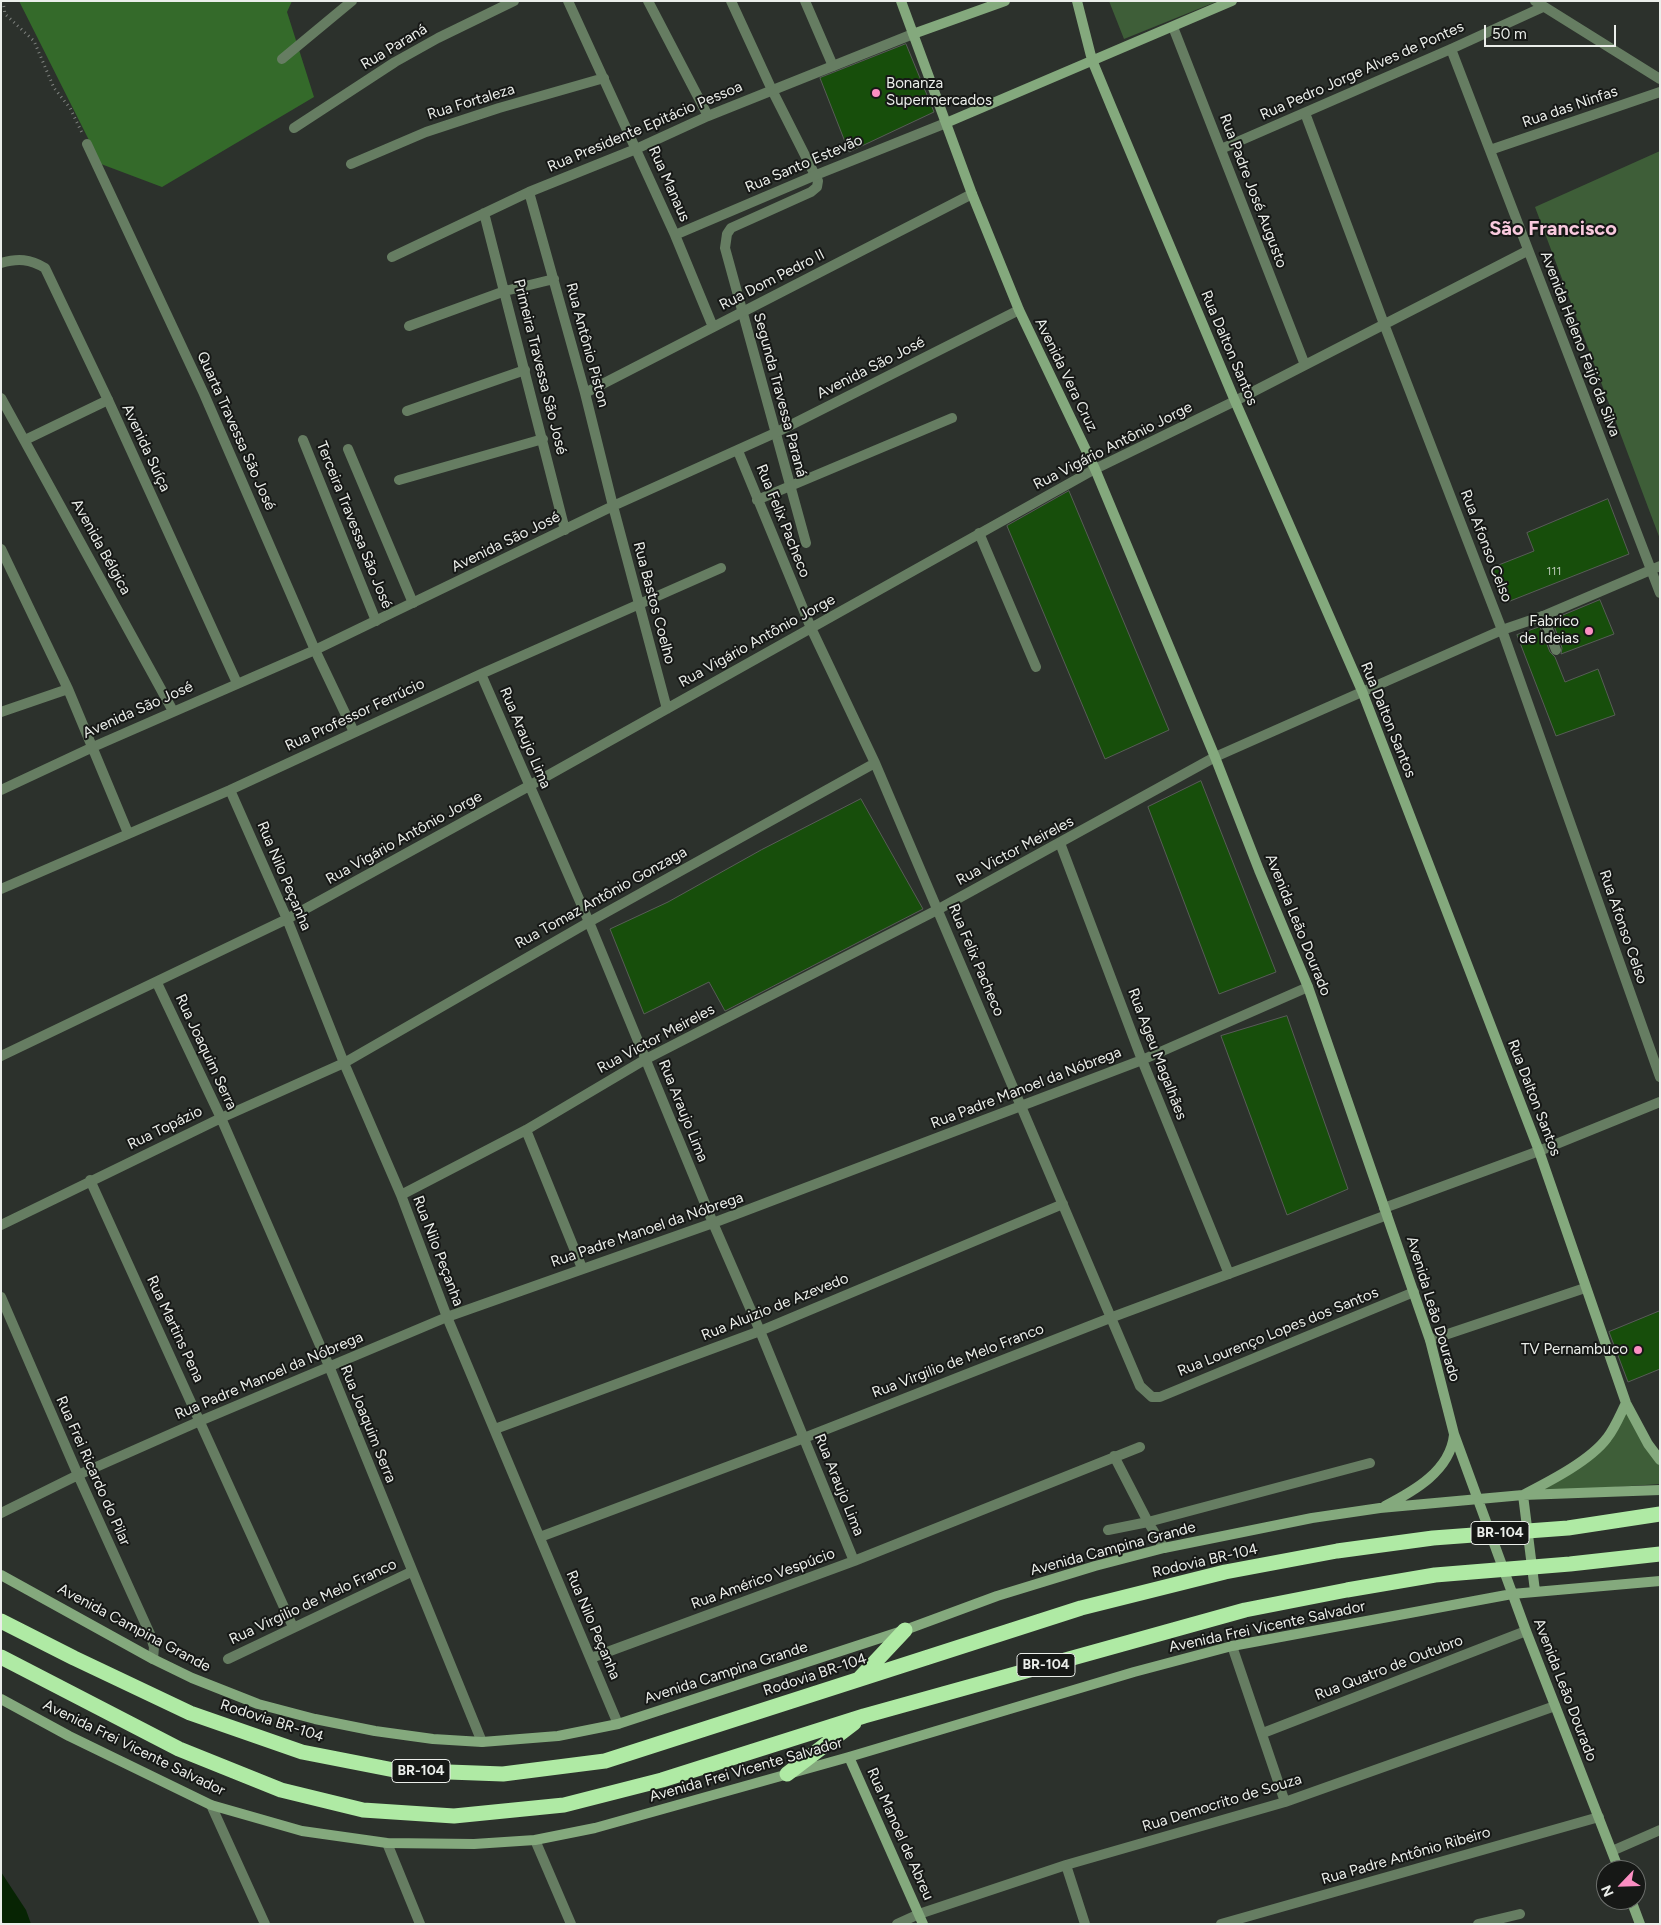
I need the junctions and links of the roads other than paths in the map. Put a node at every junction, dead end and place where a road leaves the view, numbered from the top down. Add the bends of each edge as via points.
1 (352, 1) edge
2 (514, 1) edge
3 (568, 1) edge
4 (648, 1) edge
5 (731, 1) edge
6 (805, 1) edge
7 (900, 1) edge
8 (1005, 1) edge
9 (1077, 1) edge
10 (1232, 1) edge
11 (1539, 4) edge
12 (1172, 27) junction
13 (913, 34) junction
14 (1451, 49) junction
15 (282, 59) dead end
16 (1092, 60) junction
17 (833, 66) junction
18 (604, 78) junction
19 (1660, 78) edge
20 (772, 90) junction
21 (1660, 92) edge
22 (1305, 112) junction
23 (708, 116) junction
24 (946, 123) junction
25 (294, 128) dead end
26 (87, 144) road end
27 (636, 148) junction
28 (1221, 149) junction
29 (1490, 150) junction
30 (351, 164) dead end
31 (816, 175) junction
32 (530, 192) junction
33 (972, 194) junction
34 (484, 213) junction
35 (675, 235) junction
36 (1527, 251) junction
37 (392, 257) dead end
38 (1, 263) edge
39 (554, 280) junction
40 (505, 292) junction
41 (1019, 310) junction
42 (742, 312) junction
43 (1384, 324) junction
44 (409, 326) dead end
45 (713, 327) junction
46 (1305, 365) junction
47 (525, 370) junction
48 (585, 393) junction
49 (1, 398) edge
50 (108, 400) junction
51 (1235, 401) junction
52 (407, 411) dead end
53 (952, 418) dead end
54 (775, 434) junction
55 (543, 439) junction
56 (25, 440) junction
57 (303, 440) dead end
58 (348, 449) dead end
59 (738, 451) junction
60 (1095, 469) junction
61 (398, 480) dead end
62 (789, 485) junction
63 (757, 500) junction
64 (613, 506) junction
65 (565, 530) junction
66 (979, 533) junction
67 (806, 543) dead end
68 (1, 549) edge
69 (721, 568) dead end
70 (1656, 568) edge
71 (1660, 593) edge
72 (413, 603) junction
73 (638, 603) junction
74 (1543, 616) junction
75 (376, 621) junction
76 (811, 628) junction
77 (1502, 630) junction
78 (315, 650) junction
79 (1556, 650) dead end
80 (1036, 667) dead end
81 (481, 674) junction
82 (237, 683) junction
83 (68, 689) junction
84 (1362, 691) junction
85 (666, 709) junction
86 (173, 711) junction
87 (1, 712) edge
88 (354, 732) junction
89 (93, 747) junction
90 (1215, 757) junction
91 (875, 763) junction
92 (529, 786) junction
93 (1, 790) edge
94 (230, 790) junction
95 (128, 833) junction
96 (1060, 843) junction
97 (1, 889) edge
98 (937, 910) junction
99 (287, 919) junction
100 (588, 922) junction
101 (156, 983) junction
102 (1308, 987) junction
103 (1, 1056) edge
104 (646, 1059) junction
105 (1142, 1060) junction
106 (344, 1063) junction
107 (1660, 1077) edge
108 (1660, 1102) edge
109 (1022, 1105) junction
110 (221, 1118) junction
111 (526, 1130) junction
112 (1539, 1151) junction
113 (90, 1180) junction
114 (400, 1195) junction
115 (1063, 1204) junction
116 (1386, 1212) junction
117 (713, 1223) junction
118 (1, 1225) edge
119 (582, 1268) junction
120 (1229, 1274) junction
121 (1585, 1288) junction
122 (1414, 1292) junction
123 (1, 1297) edge
124 (447, 1317) junction
125 (1110, 1318) junction
126 (760, 1331) junction
127 (1430, 1340) junction
128 (328, 1366) junction
129 (1152, 1397) joint
130 (1626, 1404) junction
131 (200, 1421) junction
132 (494, 1429) junction
133 (1454, 1434) junction
134 (804, 1438) junction
135 (1140, 1447) dead end
136 (1114, 1456) junction
137 (1660, 1460) edge
138 (1370, 1463) dead end
139 (78, 1475) junction
140 (1660, 1490) edge
141 (1523, 1496) junction
142 (1477, 1499) junction
143 (1380, 1508) junction
144 (1, 1513) edge
145 (1660, 1514) edge
146 (1148, 1522) junction
147 (1108, 1530) dead end
148 (540, 1538) junction
149 (1164, 1548) junction
150 (1660, 1554) edge
151 (854, 1561) junction
152 (411, 1572) junction
153 (1, 1575) edge
154 (1660, 1581) edge
155 (1536, 1591) junction
156 (1512, 1594) junction
157 (1, 1621) edge
158 (293, 1626) junction
159 (905, 1630) junction
160 (1526, 1631) junction
161 (1232, 1646) junction
162 (1, 1657) edge
163 (591, 1658) junction
164 (153, 1659) junction
165 (228, 1659) dead end
166 (858, 1680) junction
167 (1, 1699) edge
168 (1555, 1706) junction
169 (864, 1716) junction
170 (618, 1724) junction
171 (1263, 1733) junction
172 (482, 1742) junction
173 (850, 1756) junction
174 (787, 1774) junction
175 (1285, 1802) junction
176 (212, 1805) junction
177 (1599, 1817) junction
178 (1660, 1830) edge
179 (535, 1840) junction
180 (387, 1843) junction
181 (1612, 1851) junction
182 (1615, 1860) edge
183 (1066, 1865) junction
184 (1635, 1910) edge
185 (1520, 1914) dead end
186 (921, 1919) edge
187 (265, 1924) edge
188 (420, 1924) edge
189 (571, 1924) edge
190 (897, 1924) edge
191 (1085, 1924) edge
192 (1221, 1924) edge
193 (1478, 1924) edge
194 (1640, 1924) edge

1 - 15 street
2 - 25 street, Rua Paraná via 395,62
3 - 18 street, Rua Manaus
4 - 23 street
5 - 20 street
6 - 17 street
7 - 13 main road, Avenida Vera Cruz
8 - 13 main road
9 - 16 main road, Rua Dalton Santos
10 - 12 main road
11 - 14 street, Rua Pedro Jorge Alves de Pontes
11 - 19 street
12 - 16 main road
12 - 28 street, Rua Padre José Augusto
13 - 17 street, Rua Presidente Epitácio Pessoa
13 - 24 main road, Avenida Vera Cruz
14 - 22 street, Rua Pedro Jorge Alves de Pontes
14 - 29 street, Avenida Heleno Feijó da Silva
16 - 24 main road
16 - 51 main road, Rua Dalton Santos
17 - 20 street, Rua Presidente Epitácio Pessoa
18 - 27 street, Rua Manaus
18 - 30 street, Rua Fortaleza via 426,132
20 - 23 street, Rua Presidente Epitácio Pessoa
20 - 31 street
21 - 29 street, Rua das Ninfas
22 - 28 street, Rua Pedro Jorge Alves de Pontes
22 - 43 street, Rua Afonso Celso
23 - 27 street, Rua Presidente Epitácio Pessoa
24 - 31 street, Rua Santo Estevão
24 - 33 main road, Avenida Vera Cruz
26 - 78 street, Quarta Travessa São José via 204,394
27 - 32 street, Rua Presidente Epitácio Pessoa
27 - 35 street, Rua Manaus
28 - 46 street, Rua Padre José Augusto
29 - 36 street, Avenida Heleno Feijó da Silva
31 - 35 street, Rua Santo Estevão
31 - 42 street, Segunda Travessa Paraná via 817,187 811,192 731,228 727,234 725,248
32 - 34 street, Rua Presidente Epitácio Pessoa
32 - 39 street, Rua Antônio Piston
33 - 41 main road, Avenida Vera Cruz
33 - 42 street, Rua Dom Pedro II
34 - 37 street, Rua Presidente Epitácio Pessoa
34 - 40 street, Primeira Travessa São José
35 - 45 street, Rua Manaus
36 - 43 street, Rua Vigário Antônio Jorge
36 - 70 street, Avenida Heleno Feijó da Silva
38 - 50 street, Avenida Suíça via 25,260 45,268
39 - 40 street
39 - 48 street, Rua Antônio Piston
40 - 44 street
40 - 47 street, Primeira Travessa São José
41 - 54 street, Avenida São José
41 - 60 main road, Avenida Vera Cruz
42 - 45 street, Rua Dom Pedro II
42 - 54 street, Segunda Travessa Paraná
43 - 46 street, Rua Vigário Antônio Jorge
43 - 77 street, Rua Afonso Celso
45 - 48 street, Rua Dom Pedro II
46 - 51 street, Rua Vigário Antônio Jorge
47 - 52 street
47 - 55 street, Primeira Travessa São José
48 - 64 street, Rua Antônio Piston
49 - 56 street, Avenida Bélgica
50 - 56 street
50 - 82 street, Avenida Suíça
51 - 60 street, Rua Vigário Antônio Jorge
51 - 84 main road, Rua Dalton Santos
53 - 62 street
54 - 59 street, Avenida São José
54 - 62 street, Segunda Travessa Paraná
55 - 61 street
55 - 65 street, Primeira Travessa São José
56 - 86 street, Avenida Bélgica
57 - 75 street, Terceira Travessa São José
58 - 72 street
59 - 63 street, Rua Felix Pacheco
59 - 64 street, Avenida São José
60 - 66 street, Rua Vigário Antônio Jorge
60 - 90 main road, Avenida Vera Cruz
62 - 63 street
62 - 67 street, Segunda Travessa Paraná
63 - 76 street, Rua Felix Pacheco
64 - 65 street, Avenida São José
64 - 73 street, Rua Bastos Coelho
65 - 72 street, Avenida São José
66 - 76 street, Rua Vigário Antônio Jorge
66 - 80 street
68 - 83 street
69 - 73 street, Rua Professor Ferrúcio
70 - 71 street, Avenida Heleno Feijó da Silva
70 - 74 street, Rua Victor Meireles
72 - 75 street, Avenida São José
73 - 81 street, Rua Professor Ferrúcio
73 - 85 street, Rua Bastos Coelho
74 - 77 street, Rua Victor Meireles
74 - 79 street
75 - 78 street, Avenida São José
76 - 85 street, Rua Vigário Antônio Jorge
76 - 91 street, Rua Felix Pacheco
77 - 84 street, Rua Victor Meireles
77 - 107 street, Rua Afonso Celso
78 - 82 street, Avenida São José
78 - 88 street, Quarta Travessa São José
81 - 88 street, Rua Professor Ferrúcio
81 - 92 street, Rua Araujo Lima
82 - 86 street, Avenida São José
83 - 87 street
83 - 89 street
84 - 90 street, Rua Victor Meireles
84 - 112 main road, Rua Dalton Santos
85 - 92 street, Rua Vigário Antônio Jorge
86 - 89 street, Avenida São José
88 - 94 street, Rua Professor Ferrúcio
89 - 93 street, Avenida São José
89 - 95 street
90 - 96 street, Rua Victor Meireles
90 - 102 main road, Avenida Leão Dourado
91 - 98 street, Rua Felix Pacheco
91 - 100 street, Rua Tomaz Antônio Gonzaga
92 - 99 street, Rua Vigário Antônio Jorge
92 - 100 street, Rua Araujo Lima
94 - 95 street, Rua Professor Ferrúcio
94 - 99 street, Rua Nilo Peçanha
95 - 97 street, Rua Professor Ferrúcio
96 - 98 street, Rua Victor Meireles
96 - 105 street, Rua Ageu Magalhães
98 - 104 street, Rua Victor Meireles
98 - 109 street, Rua Felix Pacheco
99 - 101 street, Rua Vigário Antônio Jorge
99 - 106 street, Rua Nilo Peçanha
100 - 104 street, Rua Araujo Lima
100 - 106 street, Rua Tomaz Antônio Gonzaga
101 - 103 street, Rua Vigário Antônio Jorge
101 - 110 street, Rua Joaquim Serra
102 - 105 street, Rua Padre Manoel da Nóbrega
102 - 116 main road, Avenida Leão Dourado
104 - 111 street, Rua Victor Meireles
104 - 117 street, Rua Araujo Lima
105 - 109 street, Rua Padre Manoel da Nóbrega
105 - 120 street, Rua Ageu Magalhães
106 - 110 street, Rua Topázio
106 - 114 street, Rua Nilo Peçanha
108 - 112 street, Rua Virgilio de Melo Franco
109 - 115 street, Rua Felix Pacheco
109 - 117 street, Rua Padre Manoel da Nóbrega
110 - 113 street, Rua Topázio
110 - 128 street, Rua Joaquim Serra
111 - 114 street, Rua Victor Meireles
111 - 119 street
112 - 116 street, Rua Virgilio de Melo Franco
112 - 121 main road, Rua Dalton Santos
113 - 118 street, Rua Topázio
113 - 131 street, Rua Martins Pena
114 - 124 street, Rua Nilo Peçanha
115 - 125 street, Rua Felix Pacheco
115 - 126 street, Rua Aluizio de Azevedo
116 - 120 street, Rua Virgilio de Melo Franco
116 - 122 main road, Avenida Leão Dourado
117 - 119 street, Rua Padre Manoel da Nóbrega
117 - 126 street, Rua Araujo Lima
119 - 124 street, Rua Padre Manoel da Nóbrega
120 - 125 street, Rua Virgilio de Melo Franco
121 - 127 street
121 - 130 main road, Rua Dalton Santos
122 - 127 main road, Avenida Leão Dourado
122 - 129 street, Rua Lourenço Lopes dos Santos via 1160,1397
123 - 139 street, Rua Frei Ricardo do Pilar
124 - 128 street, Rua Padre Manoel da Nóbrega
124 - 132 street, Rua Nilo Peçanha
125 - 129 street, Rua Felix Pacheco via 1140,1386
125 - 134 street, Rua Virgilio de Melo Franco
126 - 132 street, Rua Aluizio de Azevedo
126 - 134 street, Rua Araujo Lima
127 - 133 main road, Avenida Leão Dourado
128 - 131 street, Rua Padre Manoel da Nóbrega
128 - 152 street, Rua Joaquim Serra
130 - 137 main road, Rua Dalton Santos
130 - 141 main road via 1613,1430 1597,1450
131 - 139 street, Rua Padre Manoel da Nóbrega
131 - 158 street, Rua Martins Pena
132 - 148 street, Rua Nilo Peçanha
133 - 142 main road, Avenida Leão Dourado
133 - 143 main road via 1449,1453 1430,1478
134 - 148 street, Rua Virgilio de Melo Franco
134 - 151 street, Rua Araujo Lima
135 - 136 street, Rua Américo Vespúcio
136 - 146 street
136 - 151 street, Rua Américo Vespúcio
138 - 146 street
139 - 144 street, Rua Padre Manoel da Nóbrega
139 - 164 street, Rua Frei Ricardo do Pilar via 150,1634
140 - 141 main road, Avenida Campina Grande
141 - 142 main road, Avenida Campina Grande
141 - 155 main road
142 - 143 main road, Avenida Campina Grande
142 - 156 main road, Avenida Leão Dourado
143 - 149 main road, Avenida Campina Grande via 1312,1518
145 - 166 highway, Rodovia BR-104 / BR-104 via 1568,1528 1433,1538 1225,1572 1081,1608
146 - 147 street
146 - 149 street
148 - 163 street, Rua Nilo Peçanha
149 - 159 main road, Avenida Campina Grande via 998,1596
150 - 169 highway, BR-104 via 1435,1575 1245,1610
151 - 163 street, Rua Américo Vespúcio
152 - 158 street, Rua Virgilio de Melo Franco
152 - 172 street, Rua Joaquim Serra
153 - 164 main road, Avenida Campina Grande
154 - 155 main road, Avenida Frei Vicente Salvador
155 - 156 main road, Avenida Frei Vicente Salvador
156 - 160 main road, Avenida Leão Dourado
156 - 161 main road, Avenida Frei Vicente Salvador
157 - 166 highway, Rodovia BR-104 / BR-104 via 190,1713 302,1752 394,1770 503,1774 605,1761
158 - 165 street, Rua Virgilio de Melo Franco
159 - 166 highway
159 - 170 main road, Avenida Campina Grande
160 - 168 main road, Avenida Leão Dourado
160 - 171 street, Rua Quatro de Outubro
161 - 171 street
161 - 173 main road, Avenida Frei Vicente Salvador
162 - 169 highway, BR-104 via 179,1749 281,1790 372,1811 454,1816 564,1805 662,1780
163 - 170 street, Rua Nilo Peçanha
164 - 172 main road, Avenida Campina Grande via 258,1704 315,1719 433,1739
167 - 176 main road, Avenida Frei Vicente Salvador via 69,1736
168 - 175 street, Rua Democrito de Souza
168 - 177 main road, Avenida Leão Dourado
169 - 174 highway
170 - 172 main road, Avenida Campina Grande via 558,1736
171 - 175 street
173 - 174 main road, Avenida Frei Vicente Salvador
173 - 186 main road, Rua Manoel de Abreu
174 - 179 main road, Avenida Frei Vicente Salvador via 594,1828
175 - 183 street, Rua Democrito de Souza
176 - 180 main road, Avenida Frei Vicente Salvador via 302,1832
176 - 187 street
177 - 181 main road, Avenida Leão Dourado
177 - 192 street, Rua Padre Antônio Ribeiro
178 - 181 street
179 - 180 main road, Avenida Frei Vicente Salvador via 474,1844
179 - 189 street
180 - 188 street
181 - 182 main road, Avenida Leão Dourado
183 - 186 street, Rua Democrito de Souza
183 - 191 street
184 - 194 main road
185 - 193 street
186 - 190 street, Rua Democrito de Souza

